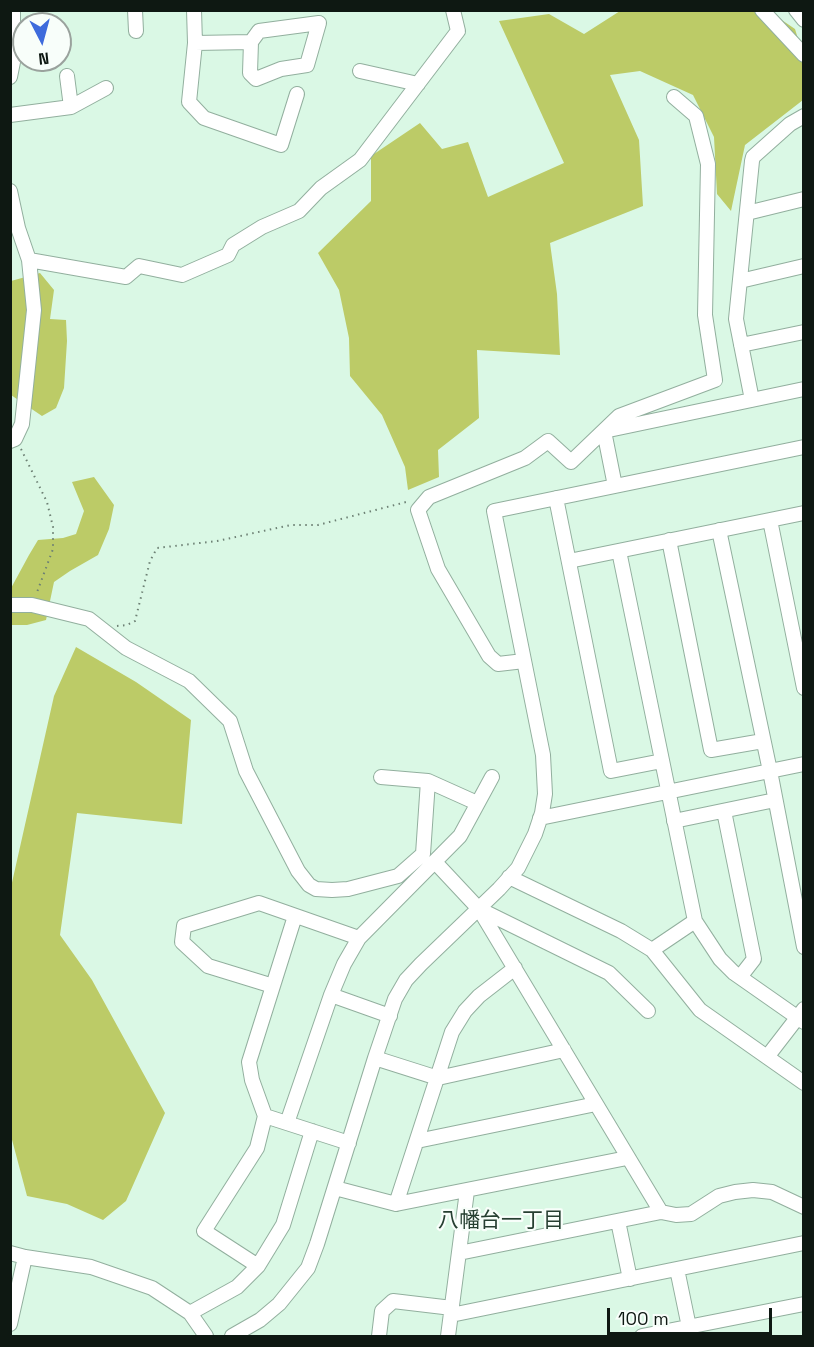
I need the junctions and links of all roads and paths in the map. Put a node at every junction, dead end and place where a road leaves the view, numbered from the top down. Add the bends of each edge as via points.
1 (13, 10) edge
2 (135, 10) edge
3 (194, 10) edge
4 (453, 10) edge
5 (762, 10) edge
6 (796, 10) edge
7 (804, 20) edge
8 (136, 31) dead end
9 (251, 42) junction
10 (195, 43) junction
11 (804, 55) edge
12 (360, 71) dead end
13 (67, 76) dead end
14 (10, 77) edge
15 (418, 84) junction
16 (106, 88) dead end
17 (297, 94) dead end
18 (674, 97) dead end
19 (71, 107) junction
20 (10, 115) edge
21 (802, 120) edge
22 (10, 191) edge
23 (804, 199) edge
24 (747, 213) junction
25 (29, 260) junction
26 (804, 266) edge
27 (740, 281) junction
28 (804, 332) edge
29 (741, 345) junction
30 (804, 389) edge
31 (752, 400) junction
32 (604, 430) junction
33 (13, 440) edge
34 (804, 447) edge
35 (615, 486) junction
36 (556, 498) junction
37 (418, 510) junction
38 (804, 513) edge
39 (770, 520) junction
40 (719, 530) junction
41 (669, 540) junction
42 (619, 551) junction
43 (569, 561) junction
44 (10, 605) edge
45 (32, 605) junction
46 (100, 627) junction
47 (524, 661) junction
48 (804, 688) edge
49 (763, 741) junction
50 (662, 761) junction
51 (804, 764) edge
52 (770, 771) junction
53 (381, 777) dead end
54 (492, 777) dead end
55 (428, 781) junction
56 (669, 793) junction
57 (775, 800) junction
58 (477, 803) junction
59 (724, 811) junction
60 (540, 818) junction
61 (674, 821) junction
62 (435, 861) junction
63 (509, 878) junction
64 (479, 909) junction
65 (295, 916) junction
66 (695, 921) junction
67 (359, 938) junction
68 (804, 947) edge
69 (652, 950) junction
70 (515, 968) junction
71 (740, 977) junction
72 (273, 986) junction
73 (331, 995) junction
74 (648, 1011) dead end
75 (390, 1016) junction
76 (801, 1016) edge
77 (564, 1050) junction
78 (767, 1057) junction
79 (375, 1058) junction
80 (438, 1078) junction
81 (804, 1083) edge
82 (596, 1104) junction
83 (265, 1116) junction
84 (287, 1123) junction
85 (312, 1131) junction
86 (417, 1141) junction
87 (349, 1143) junction
88 (627, 1158) junction
89 (335, 1188) junction
90 (467, 1191) junction
91 (396, 1204) junction
92 (804, 1207) edge
93 (661, 1212) junction
94 (618, 1221) junction
95 (804, 1243) edge
96 (10, 1253) edge
97 (459, 1253) junction
98 (25, 1257) junction
99 (258, 1266) junction
100 (677, 1269) junction
101 (630, 1278) junction
102 (804, 1304) edge
103 (451, 1312) junction
104 (190, 1313) junction
105 (10, 1324) edge
106 (689, 1327) junction
107 (206, 1336) edge
108 (232, 1336) edge
109 (379, 1336) edge
110 (447, 1336) edge
111 (642, 1336) edge

1 - 14 street
2 - 8 street
3 - 10 street
4 - 15 street via 458,32
5 - 11 street
6 - 7 street
9 - 9 street via 260,31 319,22 307,65 281,69 256,79 250,73
9 - 10 street
10 - 17 street via 189,102 204,118 281,145
12 - 15 street
13 - 19 street
15 - 25 street via 360,160 321,188 299,211 232,245 228,255 182,274 139,266 126,278
16 - 19 street
18 - 32 street via 696,116 708,164 705,315 715,380 618,416
19 - 20 street
21 - 24 street via 790,124 753,157
22 - 25 street
23 - 24 street
24 - 27 street
25 - 33 street via 34,310 22,424
26 - 27 street
27 - 29 street via 736,319
28 - 29 street
29 - 31 street
30 - 31 street
31 - 32 street
32 - 35 street
32 - 37 street via 571,462 548,441 525,458 429,496
33 - 45 path via 47,502 53,527 53,549
34 - 35 street
35 - 36 street
36 - 43 street
36 - 47 street via 494,511
37 - 46 path via 409,500 318,525 291,525 157,549 150,561 135,621
37 - 47 street via 438,569 489,656 498,664
38 - 39 street
39 - 40 street
39 - 48 street
40 - 41 street
40 - 49 street
41 - 42 street
41 - 49 street via 711,750
42 - 43 street
42 - 50 street
43 - 50 street via 610,771
44 - 45 street
45 - 46 street via 89,619
46 - 55 street via 126,648 189,681 230,721 246,771 297,871 316,889 348,888 398,876 423,854
47 - 60 street via 545,773
49 - 52 street
50 - 56 street
51 - 52 street
52 - 56 street
52 - 57 street
53 - 55 street
54 - 58 street
55 - 58 street
56 - 60 street
56 - 61 street
57 - 59 street
57 - 68 street
58 - 62 street via 460,836
59 - 61 street
59 - 71 street via 754,959
60 - 63 street via 518,868
61 - 66 street
62 - 64 street
62 - 67 street
63 - 64 street
63 - 69 street via 621,931
64 - 70 street
64 - 74 street via 609,973
64 - 75 street via 406,980
65 - 67 street
65 - 72 street
65 - 72 street via 259,903 184,926 182,942 208,966
66 - 69 street
66 - 71 street via 720,959
67 - 73 street
69 - 78 street via 700,1010
70 - 77 street
70 - 80 street via 465,1011 452,1032
71 - 76 street
72 - 83 street via 249,1062
73 - 75 street
73 - 84 street
75 - 79 street
76 - 78 street
77 - 80 street
77 - 82 street
78 - 81 street
79 - 80 street
79 - 87 street
80 - 86 street
82 - 86 street
82 - 88 street
83 - 84 street
83 - 99 street via 257,1149 204,1230
84 - 85 street
85 - 87 street
85 - 99 street via 283,1225
86 - 91 street
87 - 89 street
88 - 90 street
88 - 93 street
89 - 91 street
89 - 108 street via 308,1269 279,1304
90 - 91 street
90 - 97 street
92 - 93 street via 772,1192 753,1190 719,1196 691,1214
93 - 94 street
94 - 97 street
94 - 101 street
95 - 100 street
96 - 98 street
97 - 103 street
98 - 104 street via 91,1267 152,1288
98 - 105 street
99 - 104 street via 237,1287
100 - 101 street
100 - 106 street
101 - 103 street
102 - 106 street
103 - 109 street via 393,1301 382,1311
103 - 110 street
104 - 107 street
106 - 111 street

